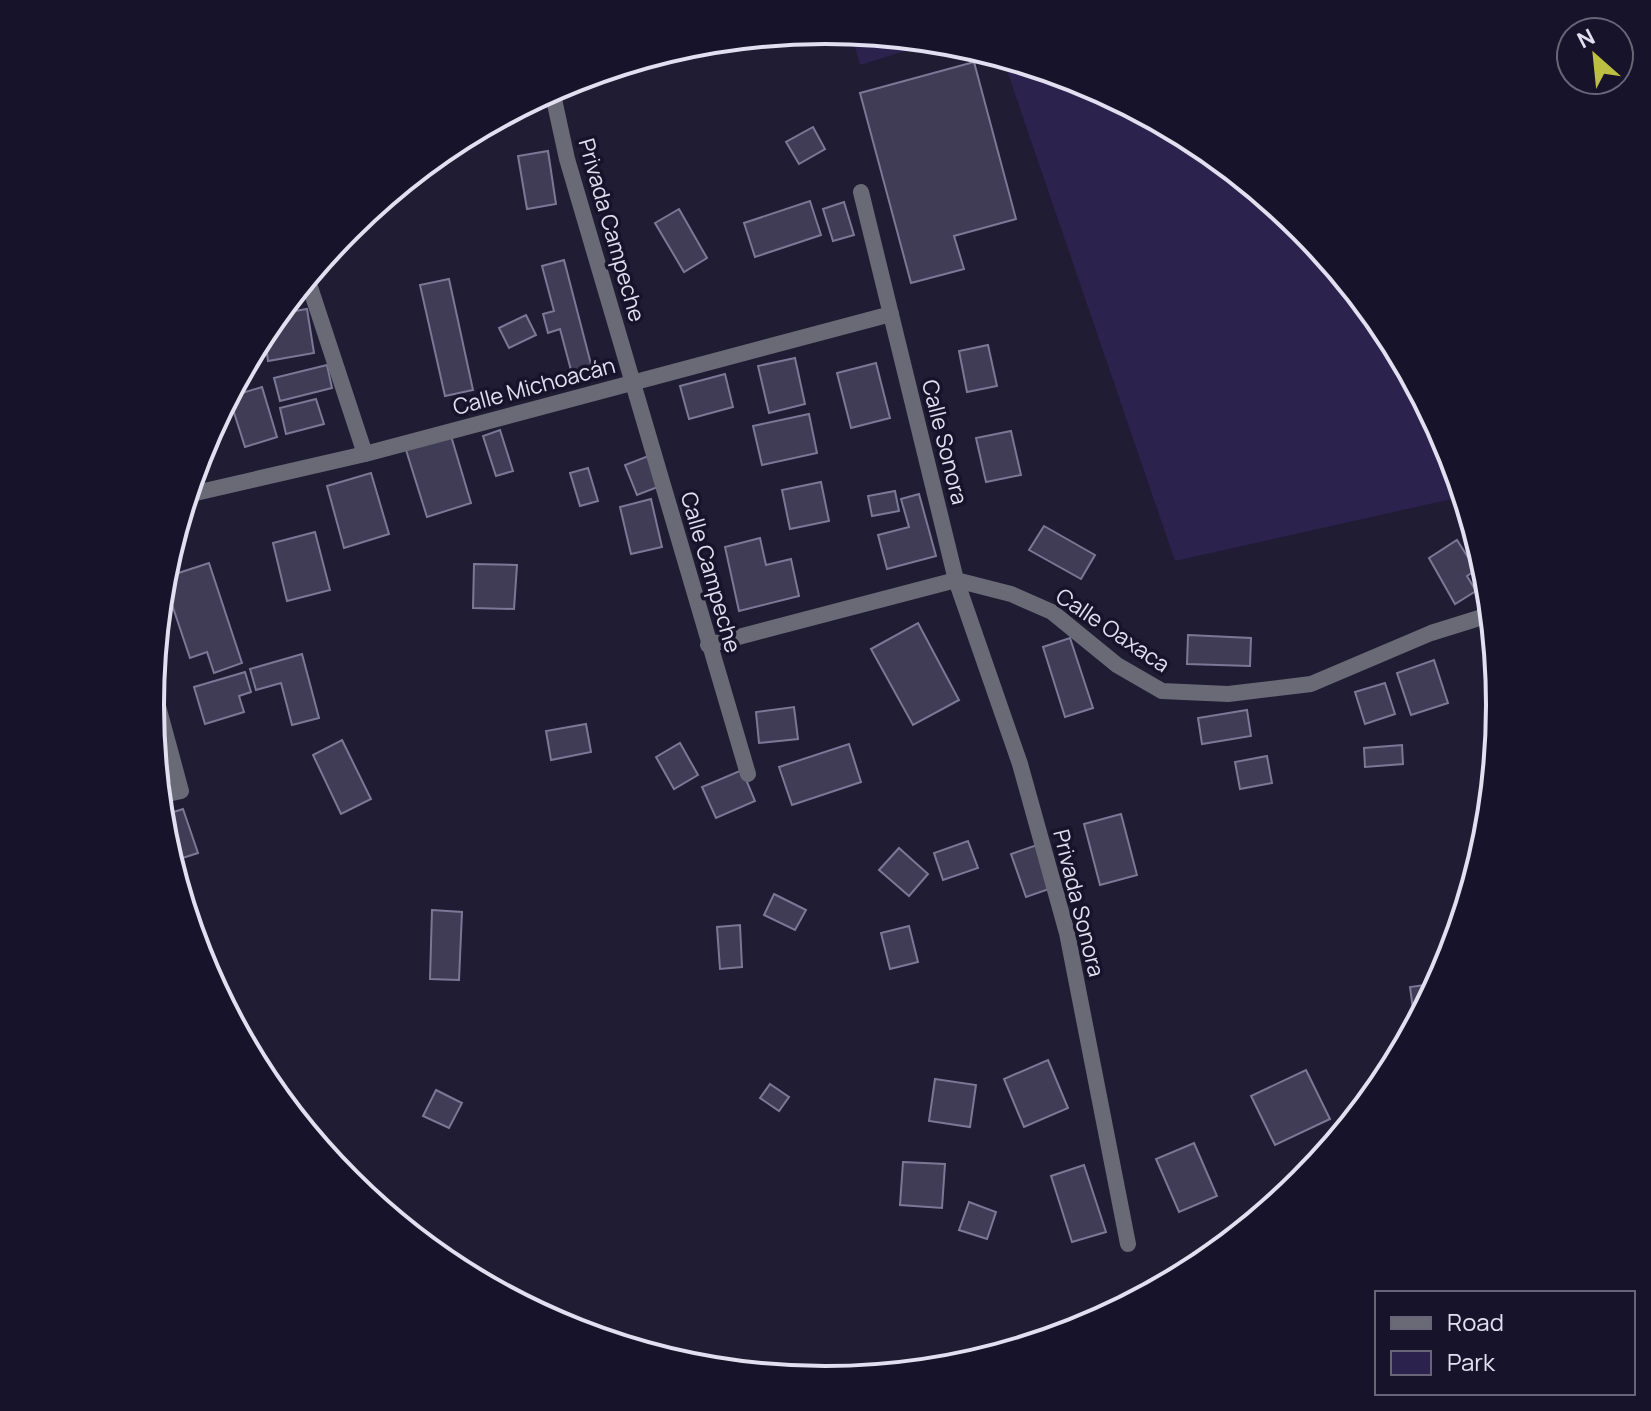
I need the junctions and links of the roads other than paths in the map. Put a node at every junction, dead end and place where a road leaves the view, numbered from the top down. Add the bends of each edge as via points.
1 (555, 102) edge
2 (861, 192) dead end
3 (311, 290) edge
4 (891, 314) junction
5 (635, 382) junction
6 (365, 454) junction
7 (199, 492) edge
8 (956, 580) junction
9 (1481, 618) edge
10 (708, 645) junction
11 (165, 730) edge
12 (748, 774) dead end
13 (170, 793) edge
14 (1128, 1244) dead end

1 - 5 street, Privada Campeche
2 - 4 street
3 - 6 street
4 - 5 street, Calle Michoacán
4 - 8 street, Calle Sonora
5 - 6 street, Calle Michoacán
5 - 10 street, Calle Campeche
6 - 7 street, Calle Michoacán
8 - 9 street, Calle Oaxaca via 1011,594 1052,612 1117,665 1162,691 1228,694 1311,684
8 - 10 street, Calle Oaxaca
8 - 14 street, Privada Sonora via 1020,764 1067,933
10 - 12 street, Calle Campeche
11 - 13 street via 181,791

